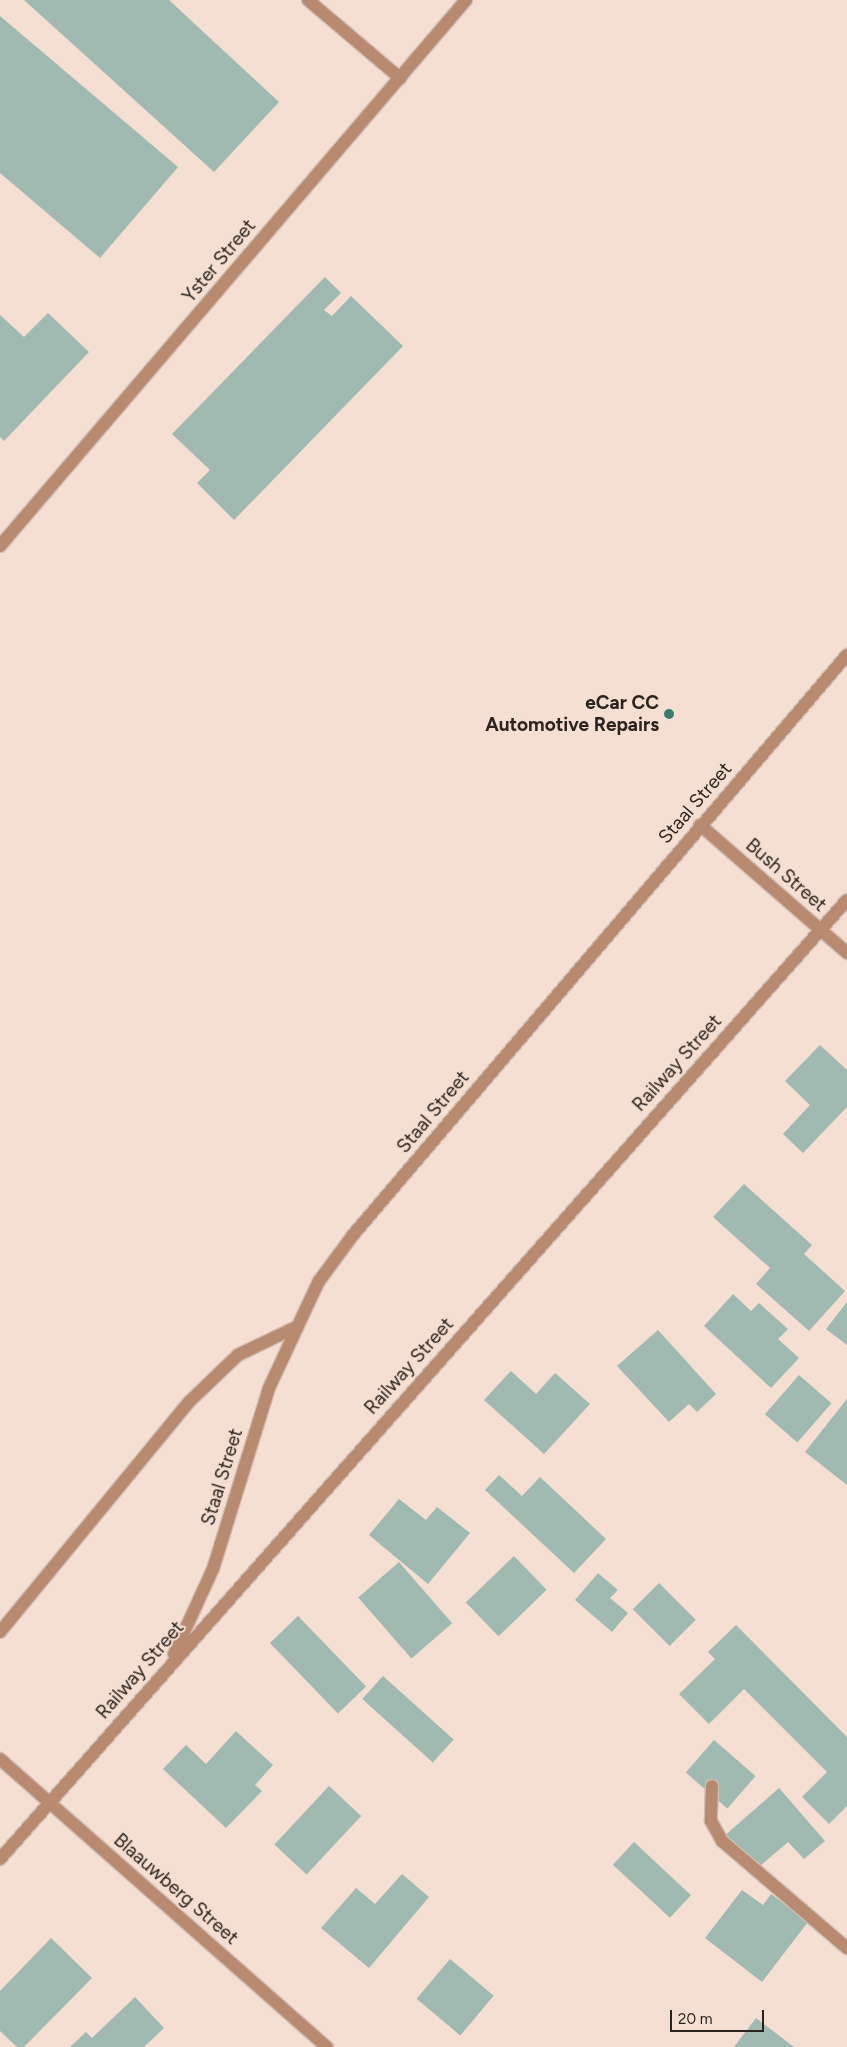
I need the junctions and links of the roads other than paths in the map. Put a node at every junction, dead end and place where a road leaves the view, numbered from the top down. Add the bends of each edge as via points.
1 (308, 0) edge
2 (466, 0) edge
3 (400, 78) junction
4 (0, 546) edge
5 (847, 655) edge
6 (700, 825) junction
7 (847, 900) edge
8 (821, 929) junction
9 (847, 953) edge
10 (294, 1328) junction
11 (0, 1632) edge
12 (169, 1665) junction
13 (0, 1760) edge
14 (712, 1786) dead end
15 (50, 1803) junction
16 (0, 1859) edge
17 (847, 1948) edge
18 (327, 2047) edge

1 - 3 street
2 - 3 street, Yster Street
3 - 4 street, Yster Street
5 - 6 street, Staal Street
6 - 8 street, Bush Street
6 - 10 street, Staal Street via 353,1236 319,1281
7 - 8 street, Railway Street
8 - 9 street, Bush Street
8 - 12 street, Railway Street
10 - 11 street via 238,1355 189,1402
10 - 12 street, Staal Street via 269,1388 212,1569
12 - 15 street, Railway Street
13 - 15 street, Blaauwberg Street
14 - 17 street via 711,1821 722,1841
15 - 16 street, Railway Street
15 - 18 street, Blaauwberg Street

